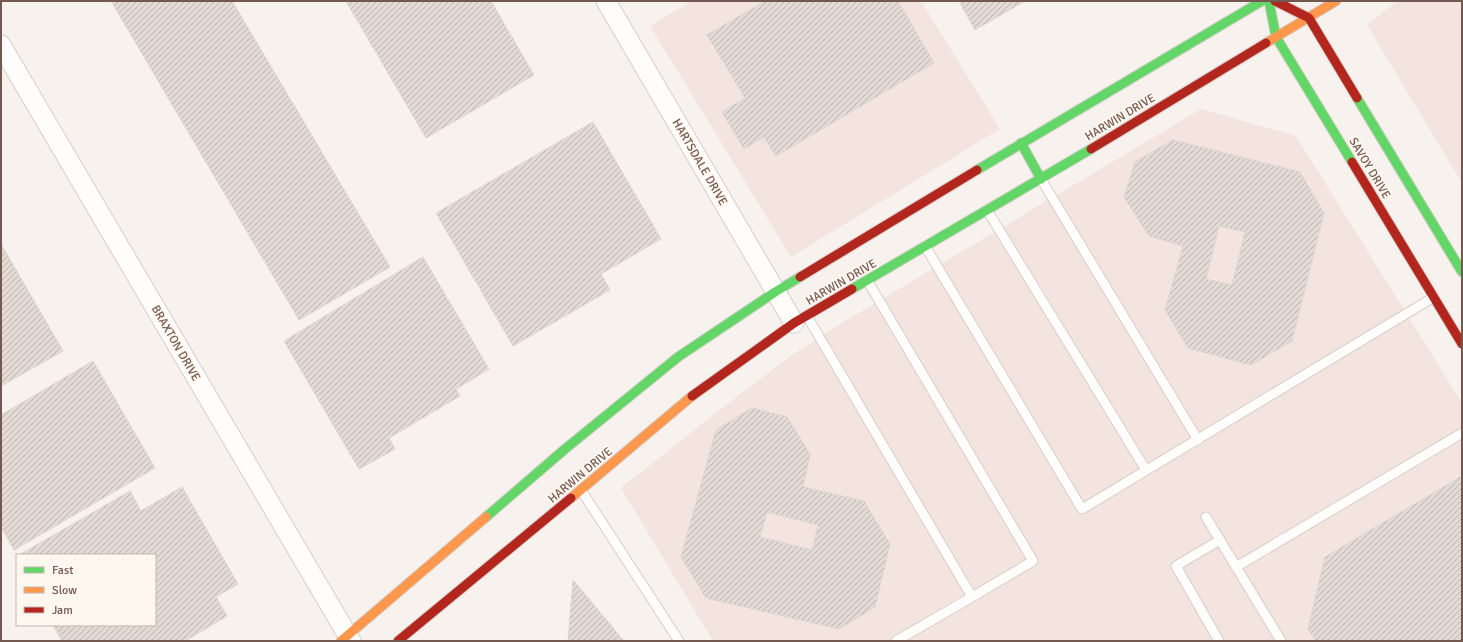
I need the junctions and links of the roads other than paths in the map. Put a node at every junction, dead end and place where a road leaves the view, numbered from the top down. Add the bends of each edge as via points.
1 (606, 1) edge
2 (1262, 1) edge
3 (1269, 1) edge
4 (1275, 1) edge
5 (1336, 1) edge
6 (1309, 18) junction
7 (1276, 36) junction
8 (1, 45) edge
9 (1021, 143) junction
10 (1041, 179) junction
11 (987, 210) junction
12 (925, 246) junction
13 (1462, 272) edge
14 (867, 280) junction
15 (775, 292) junction
16 (1434, 297) junction
17 (800, 320) junction
18 (1462, 344) edge
19 (1462, 433) edge
20 (1198, 440) junction
21 (1146, 470) junction
22 (581, 490) junction
23 (1206, 516) dead end
24 (1220, 540) junction
25 (1236, 567) junction
26 (972, 597) junction
27 (346, 639) edge
28 (398, 641) edge
29 (679, 641) edge
30 (896, 641) edge
31 (1219, 641) edge
32 (1281, 641) edge

1 - 15 street, HARTSDALE DRIVE
2 - 9 main road, HARWIN DRIVE
3 - 7 main road, SAVOY DRIVE
4 - 6 main road
5 - 6 main road, HARWIN DRIVE
6 - 7 main road, HARWIN DRIVE
6 - 13 main road, SAVOY DRIVE
7 - 10 main road, HARWIN DRIVE
7 - 16 main road, SAVOY DRIVE
8 - 27 street, BRAXTON DRIVE
9 - 10 main road
9 - 15 main road, HARWIN DRIVE
10 - 11 main road, HARWIN DRIVE
10 - 20 lane
11 - 12 main road, HARWIN DRIVE
11 - 21 lane
12 - 14 main road, HARWIN DRIVE
12 - 21 lane via 1082,509
14 - 17 main road, HARWIN DRIVE
14 - 26 lane via 1033,561
15 - 17 street, HARTSDALE DRIVE
15 - 27 main road, HARWIN DRIVE via 678,357 565,449
16 - 18 main road, SAVOY DRIVE
16 - 20 lane
17 - 22 main road, HARWIN DRIVE via 683,403
17 - 26 lane
19 - 25 lane
20 - 21 lane
22 - 28 main road, HARWIN DRIVE
22 - 29 lane
23 - 24 lane
24 - 25 lane
24 - 31 lane via 1176,566
25 - 32 lane
26 - 30 lane

